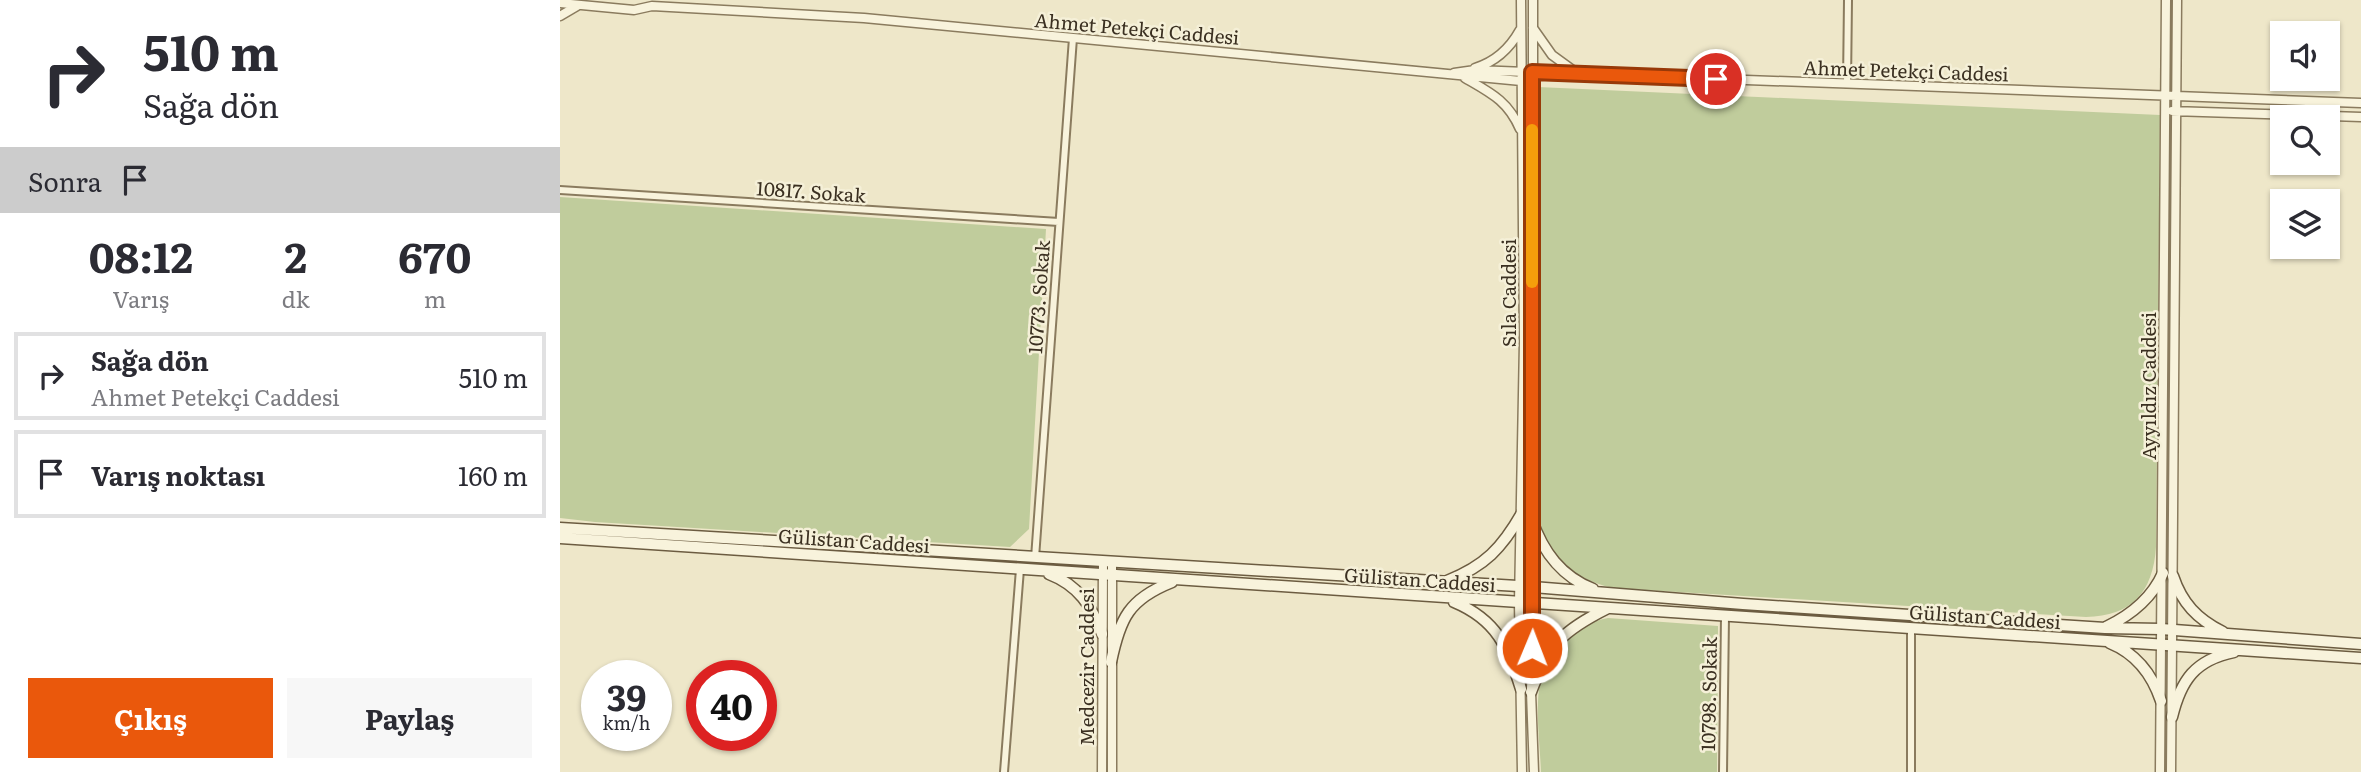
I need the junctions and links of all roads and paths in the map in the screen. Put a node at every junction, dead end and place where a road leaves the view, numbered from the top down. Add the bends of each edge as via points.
1 (643, 0) edge
2 (1521, 0) edge
3 (1533, 0) edge
4 (1848, 0) edge
5 (2166, 0) edge
6 (2178, 0) edge
7 (560, 3) edge
8 (577, 6) junction
9 (652, 6) junction
10 (560, 16) edge
11 (1532, 26) junction
12 (1521, 27) junction
13 (1073, 38) junction
14 (1521, 71) junction
15 (1532, 72) junction
16 (1463, 74) junction
17 (1580, 74) junction
18 (1521, 82) junction
19 (1532, 82) junction
20 (1847, 84) junction
21 (2165, 95) junction
22 (2177, 96) junction
23 (2361, 103) edge
24 (2165, 110) junction
25 (2176, 111) junction
26 (2361, 117) edge
27 (1522, 133) junction
28 (560, 190) edge
29 (1059, 222) junction
30 (1522, 513) junction
31 (1532, 520) junction
32 (560, 528) edge
33 (560, 538) edge
34 (1035, 558) junction
35 (1107, 562) junction
36 (1020, 569) junction
37 (1039, 570) junction
38 (2168, 574) junction
39 (1106, 576) junction
40 (1175, 581) junction
41 (1444, 582) junction
42 (1521, 587) junction
43 (1533, 587) junction
44 (1607, 594) junction
45 (1443, 598) junction
46 (1520, 603) junction
47 (1532, 604) junction
48 (1611, 607) junction
49 (1725, 616) junction
50 (2105, 628) junction
51 (1911, 629) junction
52 (2167, 629) junction
53 (1102, 635) junction
54 (2230, 635) junction
55 (2102, 640) junction
56 (2361, 644) edge
57 (2166, 645) junction
58 (2244, 650) junction
59 (2361, 658) edge
60 (1111, 662) junction
61 (1526, 691) junction
62 (2161, 701) junction
63 (2172, 717) junction
64 (1004, 772) edge
65 (1102, 772) edge
66 (1112, 772) edge
67 (1522, 772) edge
68 (1534, 772) edge
69 (1723, 772) edge
70 (1911, 772) edge
71 (2160, 772) edge
72 (2171, 772) edge

1 - 9 street
2 - 12 street, Sıla Caddesi
3 - 11 street, Sıla Caddesi
4 - 20 street
5 - 21 street, Ayyıldız Caddesi
6 - 22 street, Ayyıldız Caddesi
7 - 8 street, Ahmet Petekçi Caddesi
8 - 9 street, Ahmet Petekçi Caddesi via 634,10
8 - 10 street
9 - 13 street, Ahmet Petekçi Caddesi via 864,18
11 - 15 street, Sıla Caddesi
11 - 17 street via 1552,55
12 - 14 street, Sıla Caddesi
12 - 16 street via 1494,59
13 - 16 street, Ahmet Petekçi Caddesi
13 - 29 street, 10773. Sokak
14 - 15 street, Ahmet Petekçi Caddesi
14 - 16 street, Ahmet Petekçi Caddesi
14 - 18 street, Sıla Caddesi
15 - 17 street, Ahmet Petekçi Caddesi
15 - 19 street, Sıla Caddesi
16 - 18 street, Ahmet Petekçi Caddesi
16 - 27 street via 1512,111
17 - 20 street, Ahmet Petekçi Caddesi
18 - 19 street, Ahmet Petekçi Caddesi
18 - 27 street, Sıla Caddesi
19 - 31 street, Sıla Caddesi
20 - 21 street, Ahmet Petekçi Caddesi
21 - 22 street, Ahmet Petekçi Caddesi
21 - 24 street, Ayyıldız Caddesi
22 - 23 street, Ahmet Petekçi Caddesi
22 - 25 street, Ayyıldız Caddesi
24 - 25 street
24 - 38 street, Ayyıldız Caddesi
25 - 26 street
25 - 38 street, Ayyıldız Caddesi
27 - 30 street, Sıla Caddesi
28 - 29 street, 10817. Sokak
29 - 34 street, 10773. Sokak
30 - 41 main road via 1498,550 1465,574
30 - 42 street, Sıla Caddesi
31 - 43 street, Sıla Caddesi
31 - 44 main road via 1560,569
32 - 34 main road, Gülistan Caddesi
33 - 36 main road, Gülistan Caddesi
34 - 35 main road, Gülistan Caddesi
35 - 39 street, Medcezir Caddesi
35 - 41 main road, Gülistan Caddesi
36 - 37 main road, Gülistan Caddesi
36 - 64 street
37 - 39 main road, Gülistan Caddesi
37 - 53 main road via 1079,591
38 - 50 main road via 2141,604
38 - 52 street, Ayyıldız Caddesi
38 - 54 main road via 2196,615
39 - 40 main road, Gülistan Caddesi
39 - 53 street, Medcezir Caddesi
39 - 60 street, Medcezir Caddesi
40 - 45 main road, Gülistan Caddesi
40 - 60 main road via 1150,591 1128,611
41 - 42 main road, Gülistan Caddesi
42 - 43 main road, Gülistan Caddesi
42 - 46 street, Sıla Caddesi
43 - 44 main road, Gülistan Caddesi
43 - 47 street, Sıla Caddesi
44 - 50 main road, Gülistan Caddesi
45 - 46 main road, Gülistan Caddesi
45 - 61 main road via 1467,608 1500,636
46 - 47 main road, Gülistan Caddesi
46 - 61 street, Sıla Caddesi
47 - 48 main road, Gülistan Caddesi
47 - 61 street, Sıla Caddesi
48 - 49 main road, Gülistan Caddesi
48 - 61 main road via 1565,632
49 - 51 main road, Gülistan Caddesi
49 - 69 street, 10798. Sokak
50 - 52 main road, Gülistan Caddesi
51 - 55 main road, Gülistan Caddesi
51 - 70 street
52 - 54 main road, Gülistan Caddesi
52 - 57 street, Ayyıldız Caddesi
53 - 65 street, Medcezir Caddesi
54 - 56 main road, Gülistan Caddesi
55 - 57 main road, Gülistan Caddesi
55 - 62 main road via 2126,651 2143,666
57 - 58 main road, Gülistan Caddesi
57 - 62 street, Ayyıldız Caddesi
57 - 63 street, Ayyıldız Caddesi
58 - 59 main road, Gülistan Caddesi
58 - 63 main road via 2219,655 2192,673 2180,688
60 - 66 street, Medcezir Caddesi
61 - 67 street
61 - 68 street, Sıla Caddesi
62 - 71 street, Ayyıldız Caddesi
63 - 72 street, Ayyıldız Caddesi

